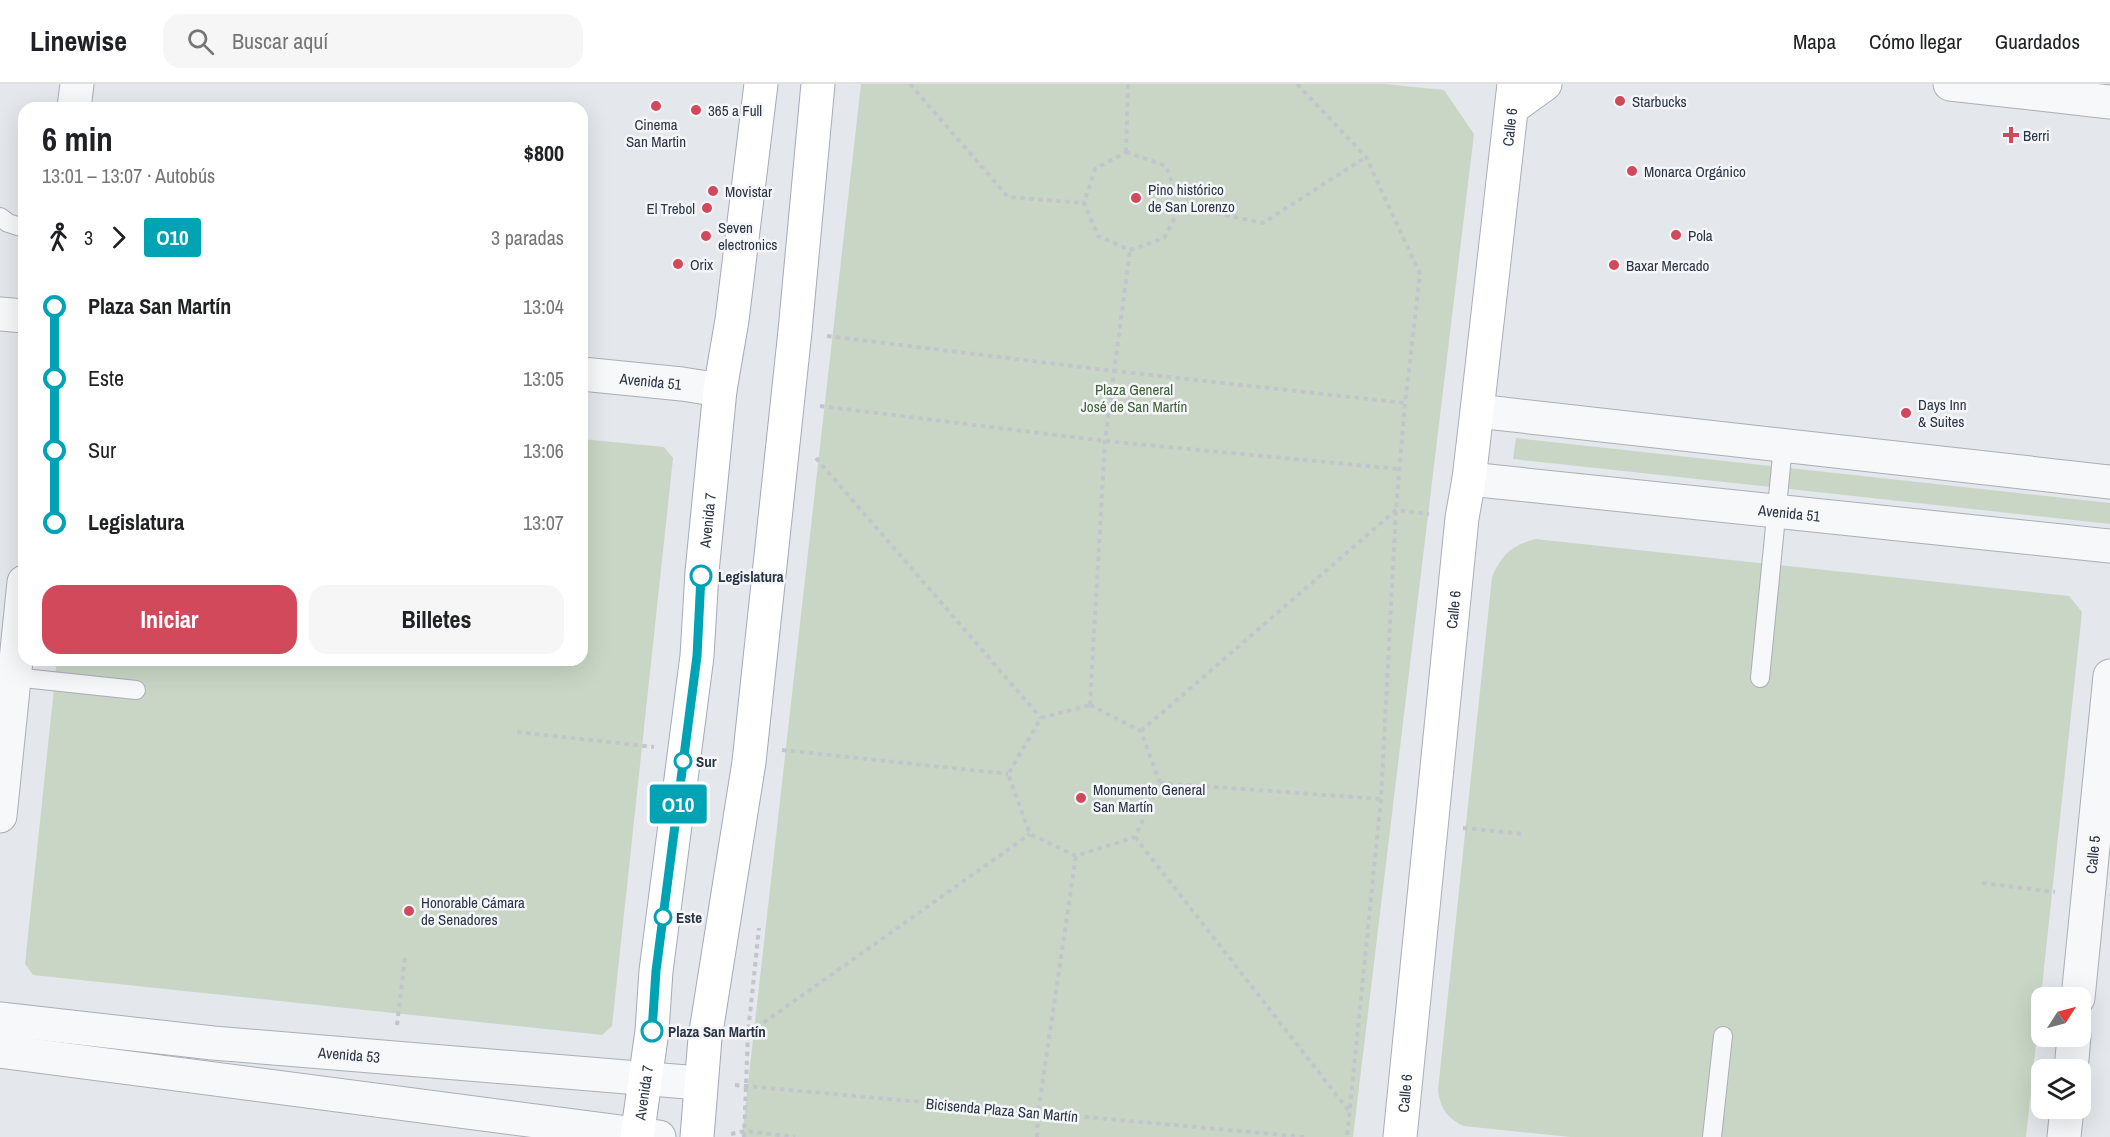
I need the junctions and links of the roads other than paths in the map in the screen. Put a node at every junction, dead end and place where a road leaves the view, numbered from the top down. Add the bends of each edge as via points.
1 (77, 84) edge
2 (760, 84) edge
3 (818, 84) edge
4 (1545, 84) edge
5 (1950, 84) edge
6 (1513, 96) edge
7 (75, 102) edge
8 (2110, 102) edge
9 (0, 217) edge
10 (18, 226) edge
11 (0, 314) edge
12 (18, 316) edge
13 (588, 375) edge
14 (720, 390) junction
15 (1477, 411) junction
16 (1783, 446) junction
17 (1469, 479) junction
18 (2110, 482) edge
19 (1777, 511) junction
20 (2110, 546) edge
21 (18, 639) edge
22 (2110, 676) edge
23 (14, 677) junction
24 (1760, 678) dead end
25 (136, 690) dead end
26 (0, 816) edge
27 (2079, 987) edge
28 (0, 1019) edge
29 (1723, 1036) dead end
30 (0, 1051) edge
31 (645, 1080) junction
32 (699, 1083) junction
33 (2066, 1119) edge
34 (644, 1136) edge
35 (711, 1136) edge
36 (1400, 1137) edge
37 (1712, 1137) edge
38 (2064, 1137) edge

1 - 7 street
2 - 14 main road, Avenida 7
3 - 32 main road via 749,762
4 - 6 main road
5 - 8 street
6 - 15 main road, Calle 6
9 - 10 lane
11 - 12 street
13 - 14 street, Avenida 51
14 - 31 main road, Avenida 7 via 697,656
15 - 16 street
15 - 17 main road, Calle 6
16 - 18 street
16 - 19 lane
17 - 19 street, Avenida 51
17 - 36 main road, Calle 6
19 - 20 street, Avenida 51
19 - 24 lane
21 - 23 street
22 - 27 street, Calle 5
23 - 25 lane
23 - 26 street
28 - 31 street, Avenida 53 via 213,1043
29 - 37 lane
30 - 34 street
31 - 32 street, Avenida 53
31 - 34 main road, Avenida 7
32 - 35 main road
33 - 38 street

